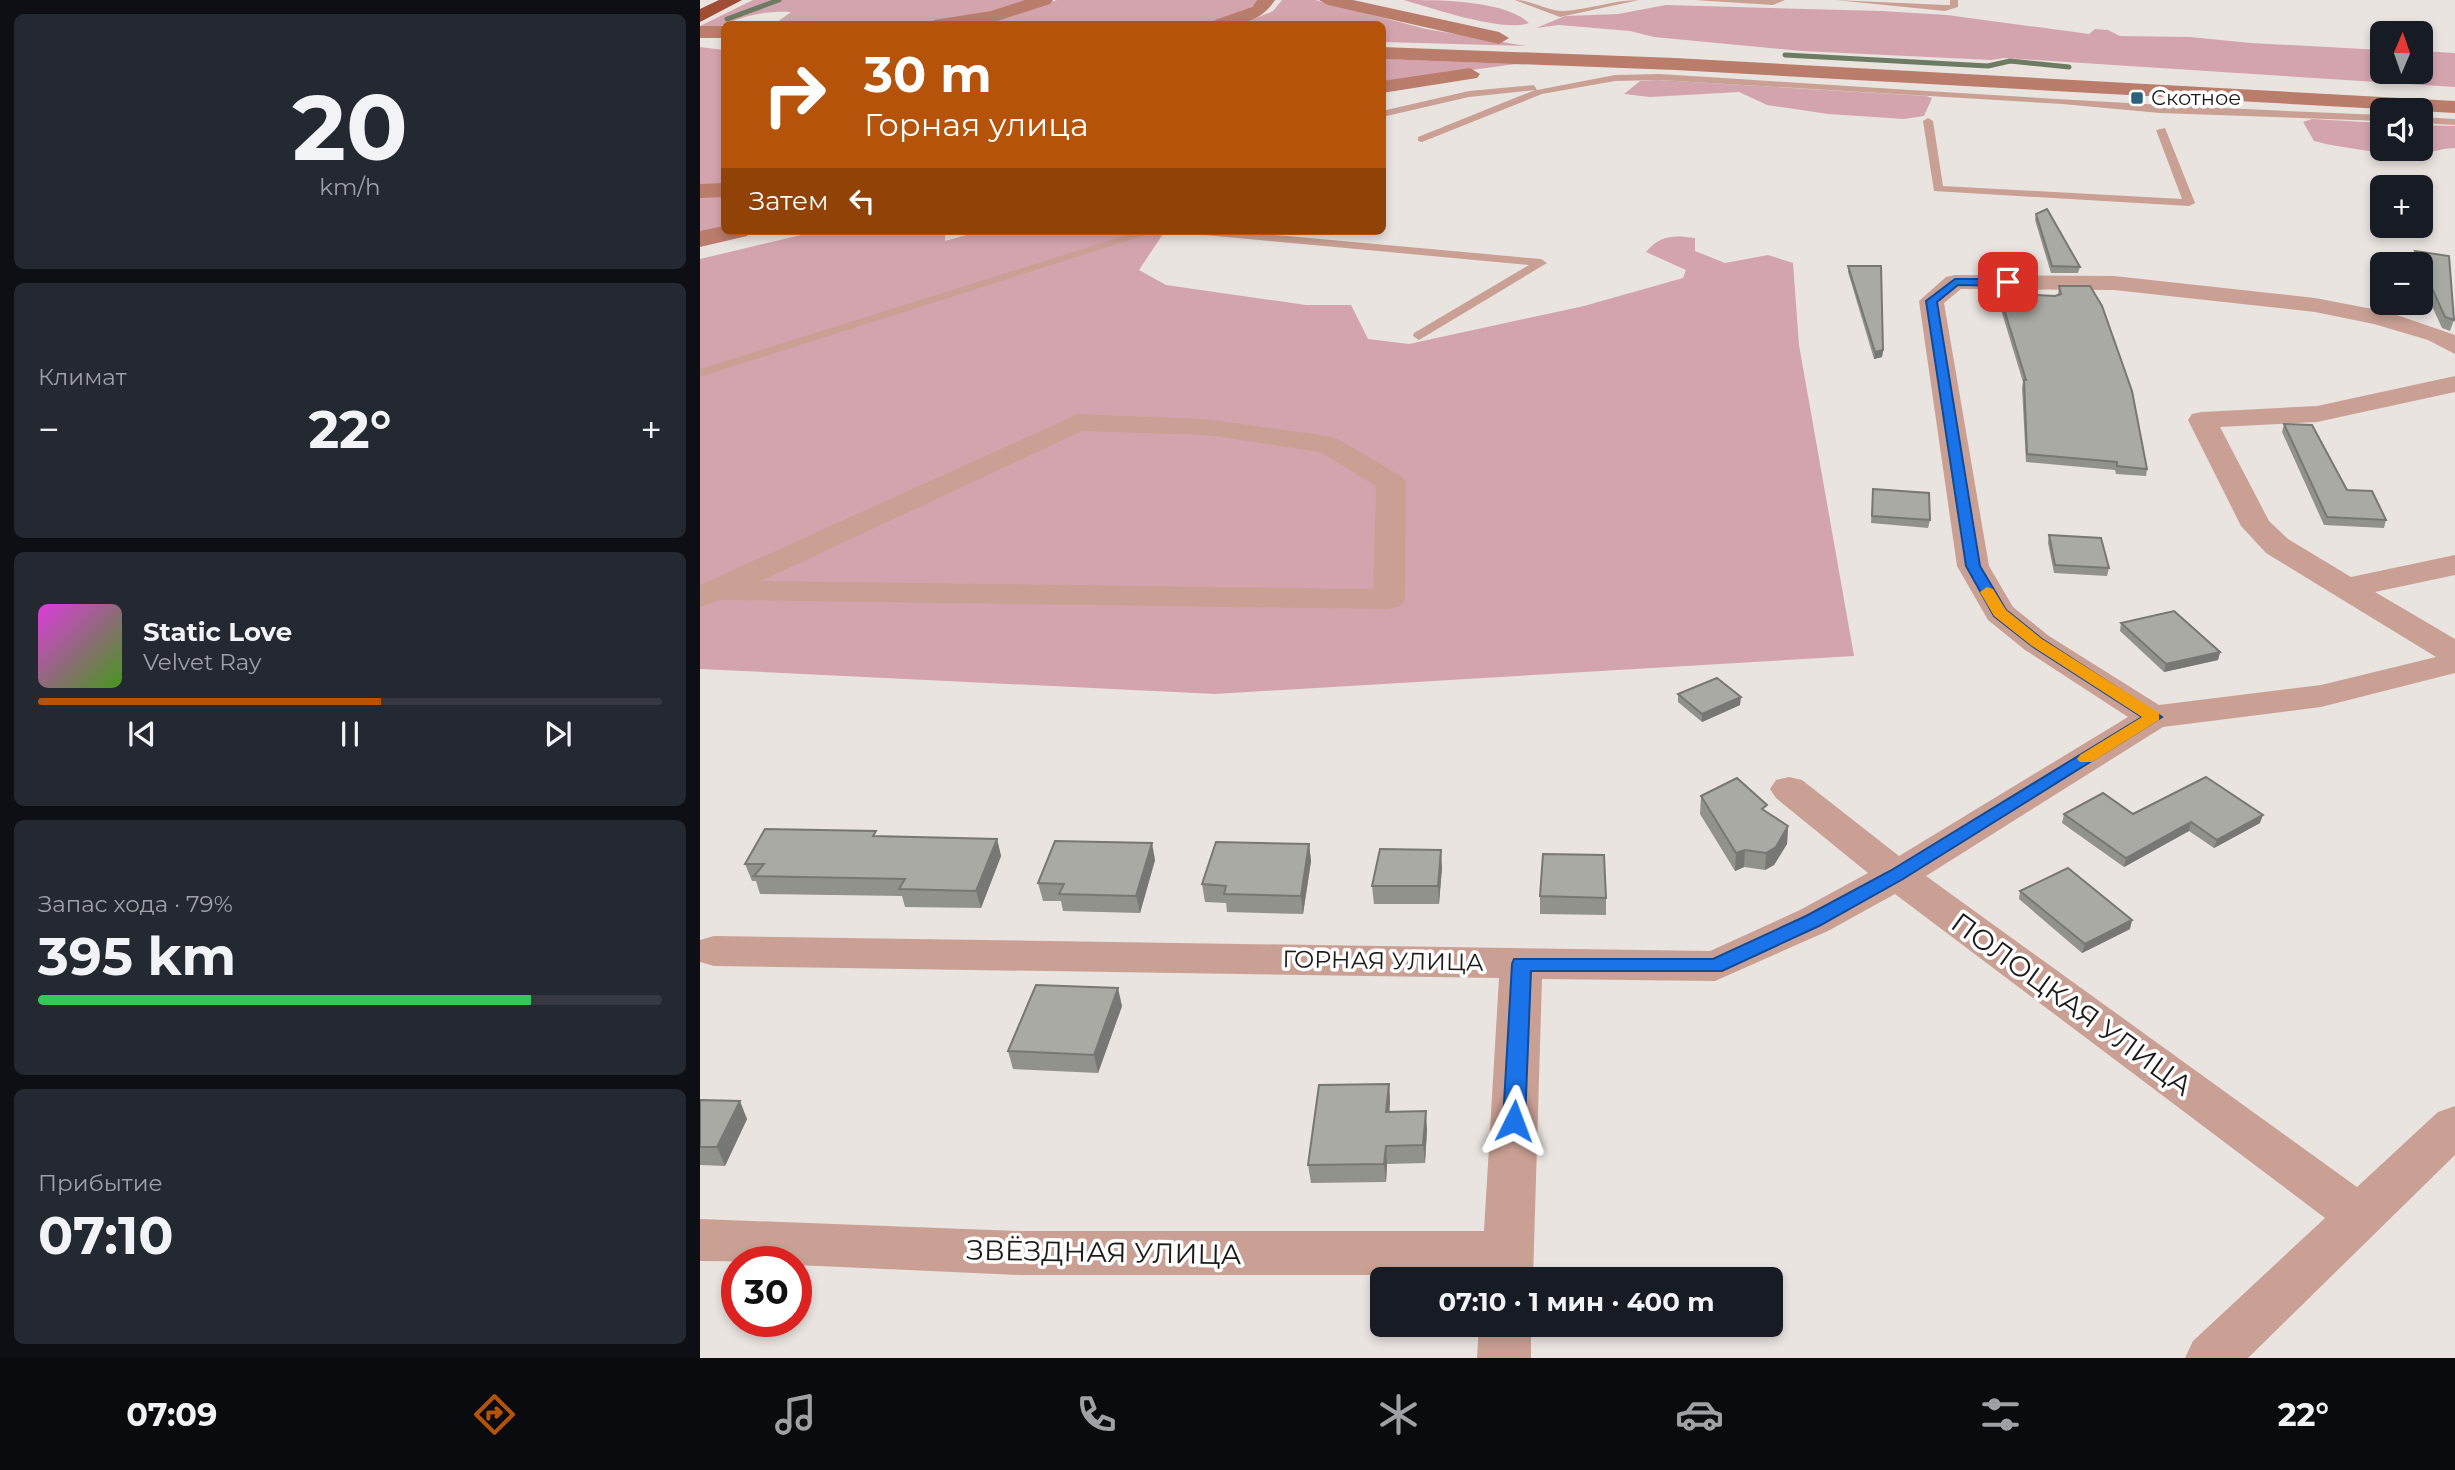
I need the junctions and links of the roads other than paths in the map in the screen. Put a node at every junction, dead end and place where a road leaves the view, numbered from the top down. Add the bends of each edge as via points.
1 (733, 0) edge
2 (1044, 0) edge
3 (1266, 0) edge
4 (1328, 0) edge
5 (1519, 0) edge
6 (1635, 0) edge
7 (1698, 0) edge
8 (1782, 0) edge
9 (1839, 0) edge
10 (1954, 0) edge
11 (700, 16) edge
12 (960, 21) edge
13 (1231, 21) edge
14 (700, 26) edge
15 (721, 27) edge
16 (700, 32) edge
17 (721, 33) edge
18 (1386, 47) edge
19 (1386, 53) edge
20 (1673, 61) junction
21 (1574, 84) junction
22 (1386, 87) edge
23 (2455, 100) edge
24 (2455, 107) edge
25 (1386, 113) edge
26 (2370, 118) edge
27 (1928, 121) dead end
28 (2433, 121) edge
29 (2455, 122) edge
30 (2161, 130) dead end
31 (1422, 139) dead end
32 (721, 190) edge
33 (700, 191) edge
34 (721, 235) edge
35 (1139, 235) edge
36 (1238, 235) edge
37 (700, 240) edge
38 (1419, 335) dead end
39 (2455, 346) edge
40 (700, 373) edge
41 (2455, 384) edge
42 (2455, 565) edge
43 (2346, 588) junction
44 (708, 594) edge
45 (2455, 654) edge
46 (2455, 663) edge
47 (2153, 717) junction
48 (1789, 789) dead end
49 (1897, 875) junction
50 (714, 950) dead end
51 (1521, 964) junction
52 (2455, 1125) edge
53 (2359, 1216) junction
54 (700, 1240) edge
55 (1508, 1266) edge
56 (1505, 1337) edge
57 (1504, 1358) edge
58 (2212, 1358) edge

1 - 11 highway
2 - 12 main road
3 - 13 main road via 1259,11
4 - 20 main road via 1484,35
5 - 6 lane via 1560,14
7 - 8 lane
9 - 10 lane via 1945,8 1954,7
14 - 15 main road
16 - 17 main road
18 - 20 main road
19 - 20 main road
20 - 22 main road via 1518,69
20 - 23 main road
20 - 24 main road
21 - 25 lane via 1469,94
21 - 26 lane via 1615,78 1699,78 2160,110
21 - 31 lane via 1540,92
27 - 30 lane via 1938,189 2189,203
28 - 29 lane
32 - 33 main road
34 - 37 main road
35 - 40 lane
36 - 38 lane via 1541,263
39 - 47 street via 2437,335 2379,317 2315,305 2114,283 1955,282 1931,301 1973,566 2000,613 2037,643
41 - 43 street via 2317,414 2202,421 2256,526 2277,546
42 - 43 street
43 - 45 street
44 - 44 street via 1389,599 1391,482 1328,446 1206,427 1078,422
46 - 47 street via 2321,696
47 - 49 street, ГОРНАЯ УЛИЦА
48 - 49 street, ПОЛОЦКАЯ УЛИЦА
49 - 51 street, ГОРНАЯ УЛИЦА via 1813,921 1715,966
49 - 53 street, ПОЛОЦКАЯ УЛИЦА
50 - 51 street, ГОРНАЯ УЛИЦА
51 - 55 street
52 - 53 street
53 - 58 street
54 - 55 street, ЗВЁЗДНАЯ УЛИЦА
56 - 57 street

